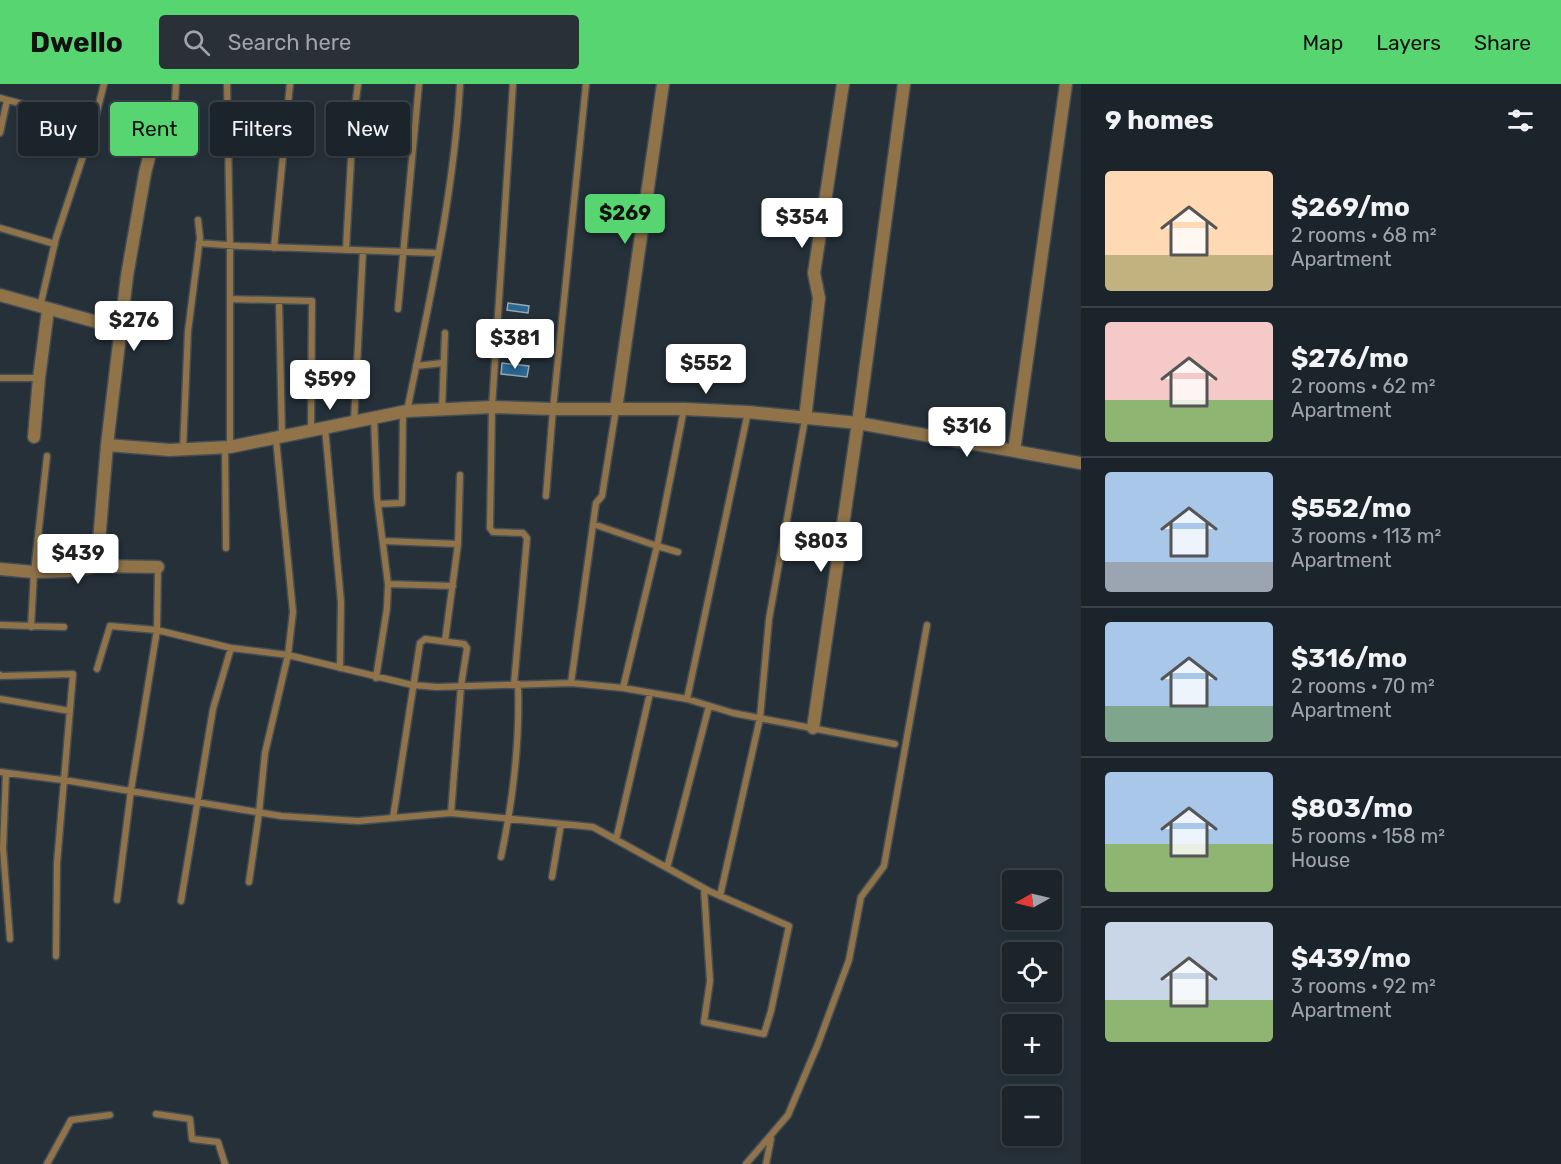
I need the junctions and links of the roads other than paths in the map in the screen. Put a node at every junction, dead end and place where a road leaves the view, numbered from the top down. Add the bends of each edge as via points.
1 (104, 84) edge
2 (176, 84) edge
3 (227, 84) edge
4 (290, 84) edge
5 (358, 84) edge
6 (419, 84) edge
7 (460, 84) edge
8 (513, 84) edge
9 (586, 84) edge
10 (663, 84) edge
11 (843, 84) edge
12 (904, 84) edge
13 (1066, 84) edge
14 (0, 98) edge
15 (8, 100) junction
16 (175, 102) edge
17 (18, 103) edge
18 (98, 107) edge
19 (0, 133) edge
20 (83, 156) edge
21 (149, 156) edge
22 (198, 220) dead end
23 (0, 228) edge
24 (199, 243) junction
25 (55, 244) junction
26 (230, 246) junction
27 (274, 248) junction
28 (346, 250) junction
29 (363, 251) junction
30 (402, 252) junction
31 (437, 254) junction
32 (0, 295) edge
33 (230, 299) junction
34 (279, 301) junction
35 (44, 309) junction
36 (398, 309) dead end
37 (122, 329) junction
38 (445, 333) dead end
39 (443, 363) junction
40 (416, 366) junction
41 (0, 378) edge
42 (39, 378) junction
43 (492, 407) junction
44 (553, 409) junction
45 (616, 409) junction
46 (684, 409) junction
47 (442, 410) junction
48 (405, 411) junction
49 (748, 412) junction
50 (374, 416) junction
51 (805, 418) junction
52 (354, 421) junction
53 (858, 423) junction
54 (325, 428) junction
55 (311, 431) junction
56 (33, 437) dead end
57 (279, 438) junction
58 (107, 445) junction
59 (227, 447) junction
60 (183, 450) junction
61 (1014, 451) junction
62 (47, 456) dead end
63 (1081, 464) edge
64 (460, 474) dead end
65 (546, 496) dead end
66 (378, 504) junction
67 (593, 524) junction
68 (384, 541) junction
69 (458, 544) junction
70 (657, 546) junction
71 (226, 548) dead end
72 (678, 552) dead end
73 (97, 567) junction
74 (158, 567) joint
75 (0, 569) edge
76 (34, 572) junction
77 (388, 584) junction
78 (453, 586) junction
79 (0, 625) edge
80 (927, 625) dead end
81 (30, 627) junction
82 (64, 627) dead end
83 (157, 630) junction
84 (445, 641) junction
85 (231, 648) junction
86 (288, 655) junction
87 (340, 668) junction
88 (97, 669) dead end
89 (0, 675) edge
90 (376, 678) junction
91 (571, 683) junction
92 (516, 684) junction
93 (412, 685) junction
94 (461, 686) junction
95 (623, 688) junction
96 (650, 693) junction
97 (0, 699) edge
98 (687, 699) junction
99 (709, 706) junction
100 (70, 711) junction
101 (760, 718) junction
102 (813, 728) junction
103 (895, 744) dead end
104 (3, 772) edge
105 (65, 780) junction
106 (131, 790) junction
107 (197, 802) junction
108 (259, 813) junction
109 (451, 813) junction
110 (393, 818) junction
111 (509, 819) junction
112 (561, 824) junction
113 (616, 840) junction
114 (501, 857) dead end
115 (667, 868) junction
116 (552, 877) dead end
117 (249, 882) dead end
118 (704, 889) junction
119 (720, 896) junction
120 (117, 900) dead end
121 (181, 901) dead end
122 (10, 939) dead end
123 (56, 956) dead end
124 (156, 1113) dead end
125 (110, 1115) dead end
126 (772, 1136) junction
127 (47, 1164) edge
128 (225, 1164) edge
129 (746, 1164) edge
130 (766, 1164) edge

1 - 18 lane
2 - 16 lane
3 - 26 lane
4 - 27 lane
5 - 28 lane
6 - 30 lane
7 - 31 lane via 457,137
8 - 43 lane
9 - 44 lane
10 - 45 street
11 - 51 street via 814,273 819,298
12 - 53 street
13 - 61 street
14 - 15 lane
15 - 17 lane
15 - 19 lane
20 - 25 lane
21 - 37 street via 127,276
22 - 24 lane
23 - 25 lane
24 - 26 lane
24 - 60 lane via 188,331
25 - 35 lane
26 - 27 lane
26 - 33 lane
27 - 28 lane
28 - 29 lane
29 - 30 lane
29 - 52 lane
30 - 31 lane
30 - 36 lane
31 - 40 lane
32 - 35 street
33 - 34 lane
33 - 59 lane
34 - 55 lane via 312,301
34 - 57 lane
35 - 37 street
35 - 42 street
37 - 58 street
38 - 39 lane
39 - 40 lane
39 - 47 lane
40 - 48 lane
41 - 42 lane
42 - 56 street
43 - 44 street
43 - 47 street
43 - 92 lane via 490,531 523,533 528,538
44 - 45 street
44 - 65 lane
45 - 46 street
45 - 67 lane via 602,496 596,503
46 - 49 street
46 - 70 lane
47 - 48 street
48 - 50 street
48 - 66 lane via 402,503
49 - 51 street
49 - 98 lane
50 - 52 street
50 - 66 lane
51 - 53 street
51 - 101 lane via 769,619
52 - 54 street
53 - 61 street
53 - 102 street
54 - 55 street
54 - 87 lane via 341,602
55 - 57 street
57 - 59 street
57 - 86 lane via 293,612
58 - 60 street
58 - 73 street
59 - 60 street
59 - 71 lane
61 - 63 street
62 - 76 lane
64 - 69 lane
66 - 68 lane
67 - 70 lane
67 - 91 lane
68 - 69 lane
68 - 77 lane
69 - 78 lane
70 - 72 lane
70 - 95 lane
73 - 74 street
73 - 76 street
74 - 83 lane
75 - 76 street
76 - 81 lane
77 - 78 lane
77 - 90 lane
78 - 84 lane
79 - 81 lane
80 - 126 lane via 884,866 861,897 849,960 818,1044 788,1115
81 - 82 lane
83 - 85 lane
83 - 88 lane via 110,626
83 - 106 lane
84 - 93 lane via 421,640
84 - 94 lane via 467,646
85 - 86 lane
85 - 107 lane via 213,709
86 - 87 lane
86 - 108 lane via 265,753
87 - 90 lane
89 - 100 lane via 73,674
90 - 93 lane
91 - 92 lane
91 - 95 lane
92 - 94 lane
92 - 111 lane via 519,723
93 - 94 lane
93 - 110 lane
94 - 109 lane
95 - 96 lane
96 - 98 lane
96 - 113 lane
97 - 100 lane
98 - 99 lane
99 - 101 lane
99 - 115 lane
100 - 105 lane
101 - 102 lane
101 - 119 lane
102 - 103 lane
104 - 105 lane
104 - 122 lane via 3,848
105 - 106 lane
105 - 123 lane via 57,863
106 - 107 lane
106 - 120 lane
107 - 108 lane
107 - 121 lane
108 - 110 lane via 358,821
108 - 117 lane
109 - 110 lane
109 - 111 lane
111 - 112 lane
111 - 114 lane
112 - 113 lane via 593,827
112 - 116 lane
113 - 115 lane
115 - 118 lane
118 - 119 lane
118 - 119 lane via 710,981 704,1022 764,1034 789,926
124 - 128 lane via 190,1119 192,1139 218,1142
125 - 127 lane via 71,1120
126 - 129 lane
126 - 130 lane

